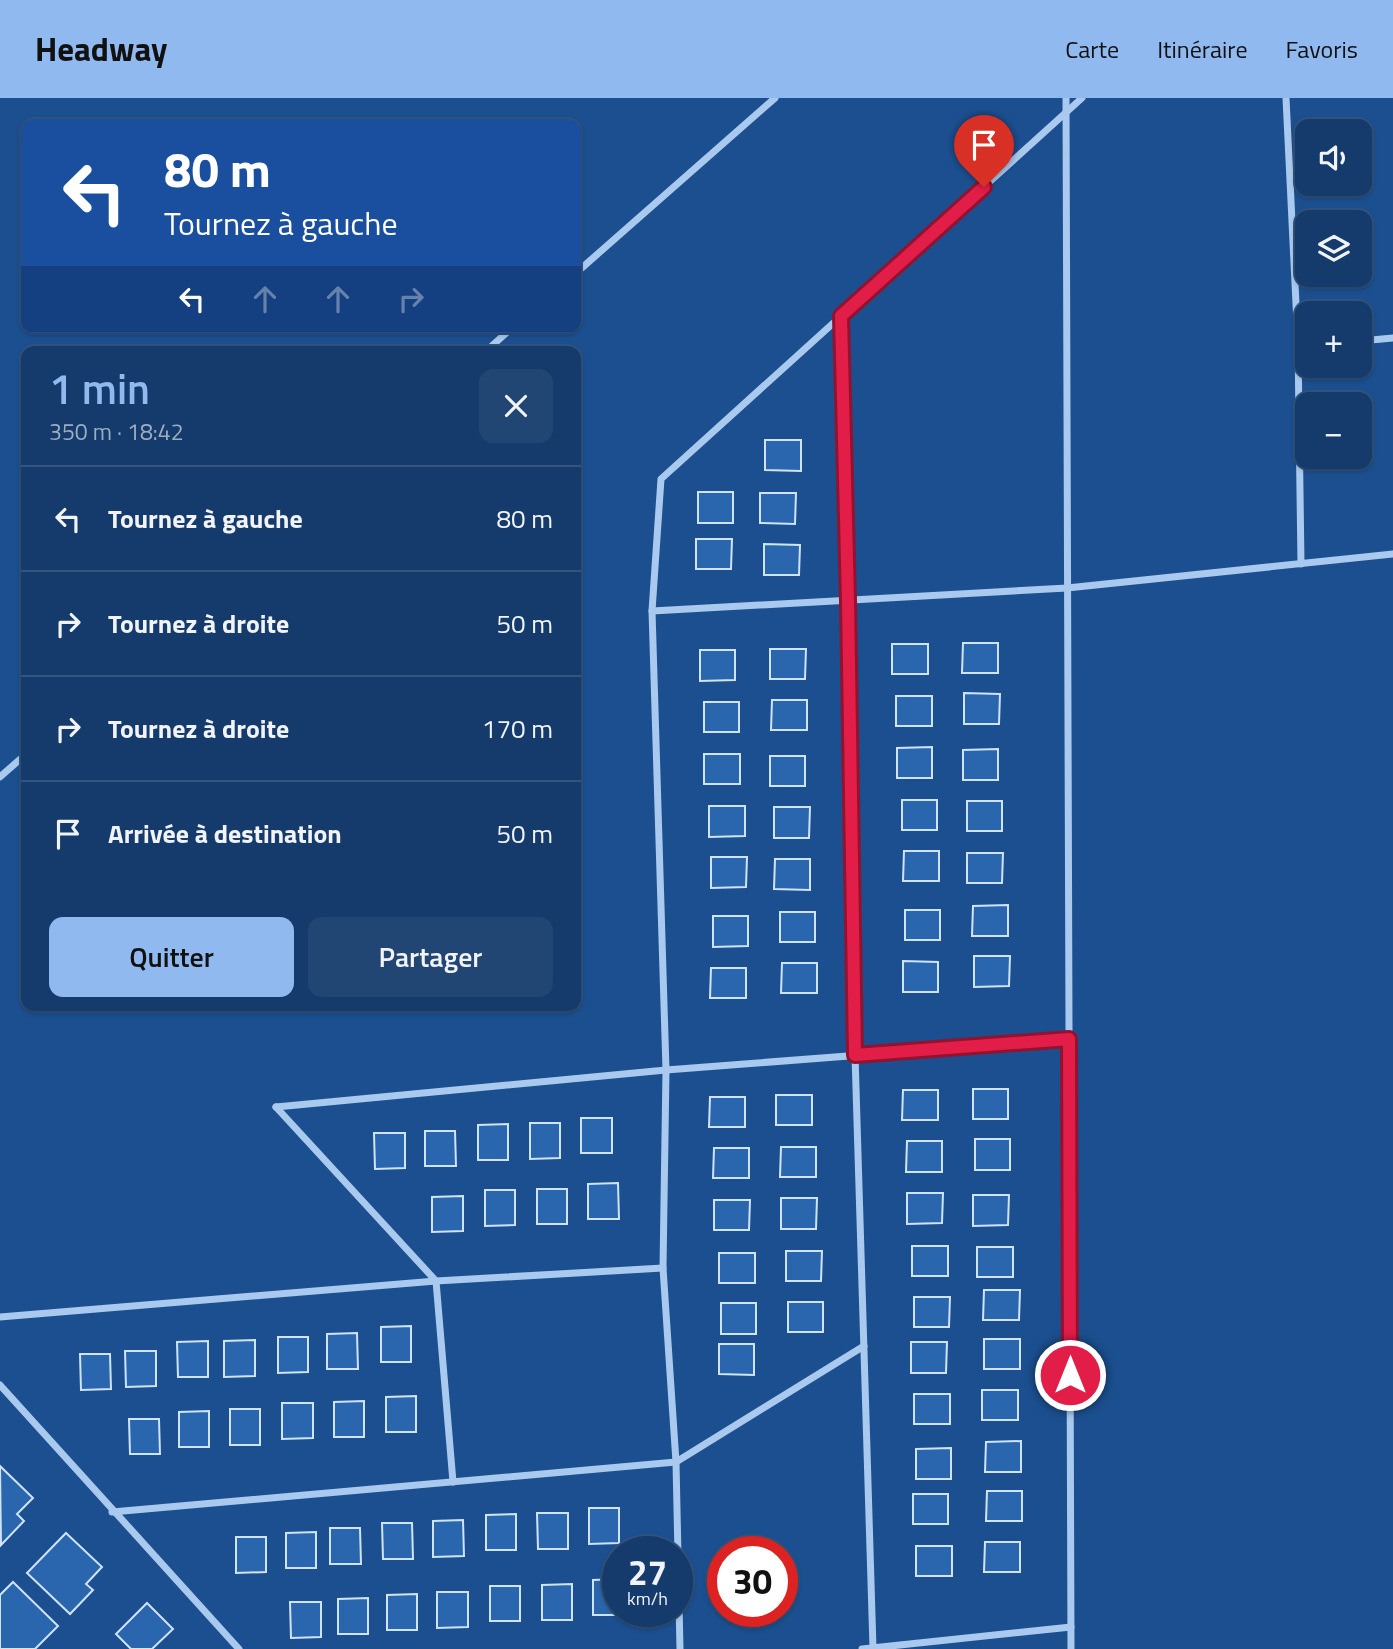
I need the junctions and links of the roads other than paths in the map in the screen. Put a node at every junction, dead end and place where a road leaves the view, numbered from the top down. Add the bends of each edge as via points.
1 (775, 98) edge
2 (1066, 98) edge
3 (1082, 98) edge
4 (1286, 98) edge
5 (1065, 113) junction
6 (581, 269) edge
7 (1296, 301) edge
8 (841, 316) junction
9 (506, 333) edge
10 (1393, 338) edge
11 (1372, 340) edge
12 (492, 346) edge
13 (1298, 378) edge
14 (1393, 554) edge
15 (1301, 564) junction
16 (1067, 588) junction
17 (848, 600) junction
18 (652, 611) junction
19 (21, 758) edge
20 (0, 777) edge
21 (1069, 1039) junction
22 (855, 1055) junction
23 (666, 1070) junction
24 (663, 1268) junction
25 (436, 1281) junction
26 (0, 1317) edge
27 (864, 1346) junction
28 (0, 1385) edge
29 (676, 1462) junction
30 (453, 1482) junction
31 (113, 1511) junction
32 (1071, 1626) junction
33 (873, 1648) edge
34 (239, 1649) edge
35 (680, 1649) edge
36 (862, 1649) edge
37 (1071, 1649) edge

1 - 6 street
2 - 5 street
3 - 5 street
4 - 7 street
5 - 8 street
5 - 16 street
8 - 17 street
8 - 18 street via 661,479
9 - 12 street
10 - 11 street
13 - 15 street
14 - 15 street
15 - 16 street
16 - 17 street
16 - 21 street
17 - 18 street
17 - 22 street
18 - 23 street
19 - 20 street
21 - 22 street
21 - 32 street
22 - 23 street
22 - 27 street
23 - 24 street
23 - 25 street via 276,1107
24 - 25 street
24 - 29 street
25 - 26 street
25 - 30 street
27 - 29 street
27 - 33 street
28 - 31 street
29 - 30 street
29 - 35 street
30 - 31 street
31 - 34 street
32 - 33 street
32 - 37 street
33 - 36 street

